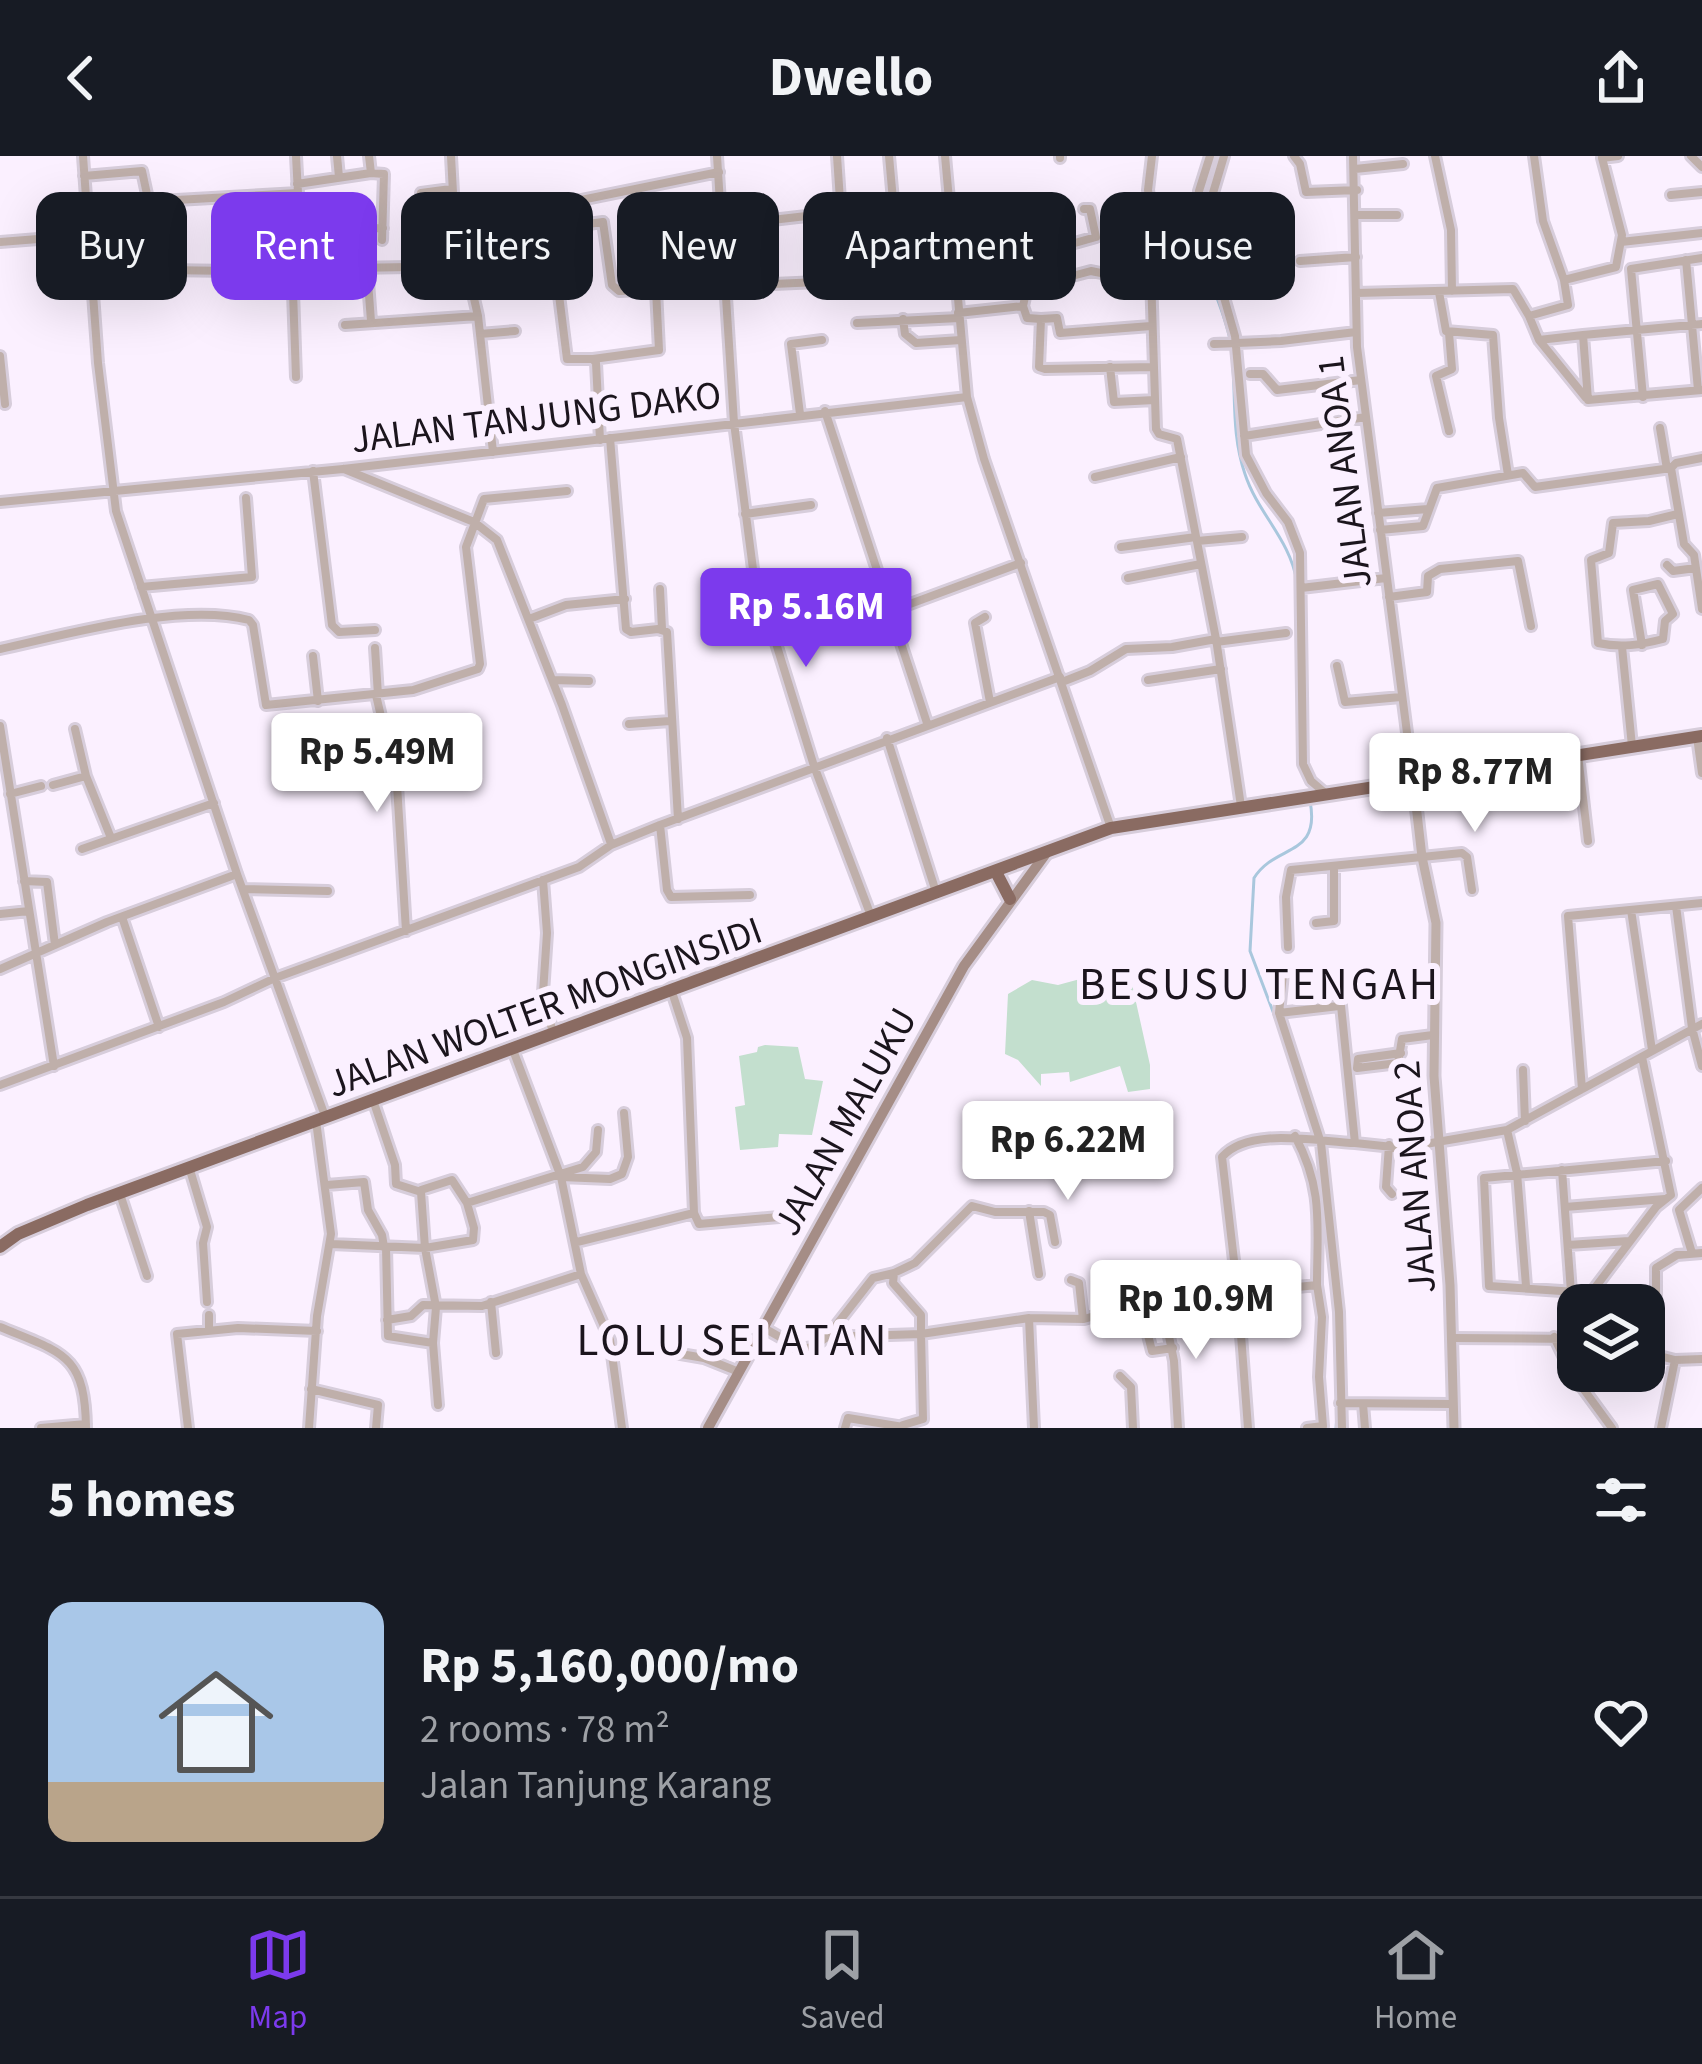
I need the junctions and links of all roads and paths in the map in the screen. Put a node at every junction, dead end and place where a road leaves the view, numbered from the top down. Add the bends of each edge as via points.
1 (83, 156) edge
2 (296, 156) edge
3 (337, 156) edge
4 (369, 156) edge
5 (451, 156) edge
6 (717, 156) edge
7 (837, 156) edge
8 (890, 156) edge
9 (945, 156) edge
10 (1152, 156) edge
11 (1210, 156) edge
12 (1224, 156) edge
13 (1294, 156) edge
14 (1354, 156) edge
15 (1435, 156) edge
16 (1534, 156) edge
17 (1618, 156) edge
18 (1691, 156) edge
19 (1602, 157) edge
20 (1403, 164) dead end
21 (1702, 167) edge
22 (1355, 170) junction
23 (719, 172) junction
24 (371, 173) junction
25 (84, 176) junction
26 (339, 177) junction
27 (297, 188) junction
28 (452, 189) junction
29 (1199, 190) dead end
30 (1357, 190) junction
31 (85, 192) edge
32 (296, 192) edge
33 (429, 192) edge
34 (452, 192) edge
35 (721, 192) edge
36 (840, 192) edge
37 (893, 192) edge
38 (948, 192) edge
39 (1148, 192) edge
40 (1702, 192) edge
41 (1671, 195) dead end
42 (593, 198) edge
43 (1084, 209) dead end
44 (1357, 215) junction
45 (1397, 215) dead end
46 (593, 223) edge
47 (377, 228) edge
48 (383, 228) junction
49 (1702, 233) edge
50 (36, 240) edge
51 (382, 240) dead end
52 (0, 242) edge
53 (1622, 242) junction
54 (1076, 243) edge
55 (1356, 257) junction
56 (1702, 258) edge
57 (1686, 260) junction
58 (1300, 261) dead end
59 (1564, 280) junction
60 (617, 290) edge
61 (1452, 291) junction
62 (1439, 292) junction
63 (1355, 293) junction
64 (95, 300) edge
65 (294, 300) edge
66 (369, 300) edge
67 (475, 300) edge
68 (560, 300) edge
69 (656, 300) edge
70 (729, 300) edge
71 (957, 300) edge
72 (1024, 300) edge
73 (1151, 300) edge
74 (1023, 306) junction
75 (478, 316) junction
76 (958, 316) junction
77 (1529, 316) junction
78 (903, 319) junction
79 (1041, 319) junction
80 (370, 321) junction
81 (857, 323) dead end
82 (1698, 324) edge
83 (345, 325) dead end
84 (1151, 326) junction
85 (1637, 330) junction
86 (515, 331) dead end
87 (1356, 332) junction
88 (1449, 333) junction
89 (480, 334) junction
90 (1582, 335) junction
91 (822, 340) dead end
92 (961, 340) junction
93 (1539, 340) junction
94 (1226, 342) junction
95 (0, 356) edge
96 (593, 359) junction
97 (1110, 367) junction
98 (1153, 367) junction
99 (1250, 374) dead end
100 (296, 376) dead end
101 (1361, 380) junction
102 (1700, 390) edge
103 (967, 397) junction
104 (1643, 397) junction
105 (1587, 399) junction
106 (1155, 400) junction
107 (5, 404) dead end
108 (825, 411) junction
109 (800, 415) junction
110 (1366, 418) junction
111 (734, 423) junction
112 (1660, 428) dead end
113 (1448, 431) dead end
114 (1244, 436) junction
115 (605, 439) junction
116 (493, 452) junction
117 (1181, 457) junction
118 (1702, 458) edge
119 (1669, 468) junction
120 (343, 469) junction
121 (314, 471) junction
122 (1508, 475) junction
123 (1095, 477) dead end
124 (112, 490) junction
125 (567, 491) dead end
126 (246, 498) dead end
127 (0, 502) edge
128 (811, 505) dead end
129 (1428, 509) junction
130 (1378, 513) junction
131 (745, 514) junction
132 (1678, 514) junction
133 (475, 521) junction
134 (1380, 530) junction
135 (1242, 537) dead end
136 (1197, 539) junction
137 (1121, 547) dead end
138 (1021, 563) junction
139 (1201, 564) junction
140 (1667, 565) dead end
141 (1699, 572) edge
142 (1128, 578) dead end
143 (1386, 578) junction
144 (141, 587) junction
145 (1301, 588) junction
146 (660, 589) dead end
147 (1389, 597) junction
148 (625, 599) junction
149 (845, 604) dead end
150 (1702, 609) edge
151 (764, 611) junction
152 (891, 611) junction
153 (985, 617) dead end
154 (529, 619) junction
155 (153, 621) junction
156 (1531, 626) dead end
157 (662, 629) junction
158 (375, 630) dead end
159 (1286, 633) dead end
160 (1216, 640) junction
161 (1642, 645) junction
162 (1622, 647) junction
163 (375, 648) dead end
164 (0, 649) edge
165 (313, 656) dead end
166 (1337, 666) dead end
167 (1220, 669) junction
168 (1061, 679) junction
169 (553, 680) junction
170 (1148, 680) dead end
171 (589, 681) dead end
172 (377, 695) junction
173 (1401, 697) junction
174 (318, 701) junction
175 (990, 702) junction
176 (670, 722) junction
177 (629, 724) dead end
178 (927, 724) junction
179 (0, 726) edge
180 (75, 729) dead end
181 (1699, 736) edge
182 (887, 738) junction
183 (1, 742) edge
184 (1632, 746) junction
185 (1578, 754) junction
186 (814, 766) junction
187 (1702, 773) edge
188 (86, 776) junction
189 (1412, 779) junction
190 (53, 785) dead end
191 (41, 786) dead end
192 (10, 794) junction
193 (1324, 794) junction
194 (214, 803) junction
195 (1241, 806) junction
196 (677, 818) junction
197 (660, 825) junction
198 (1111, 828) junction
199 (15, 829) junction
200 (0, 832) edge
201 (111, 838) junction
202 (1588, 841) dead end
203 (611, 845) junction
204 (82, 849) dead end
205 (1047, 852) junction
206 (1422, 857) junction
207 (1334, 868) junction
208 (996, 872) junction
209 (237, 874) junction
210 (543, 880) junction
211 (24, 881) junction
212 (243, 890) junction
213 (1472, 890) dead end
214 (328, 891) dead end
215 (937, 894) junction
216 (750, 895) dead end
217 (1010, 899) junction
218 (1702, 904) edge
219 (1676, 906) junction
220 (1631, 910) junction
221 (29, 911) junction
222 (0, 914) edge
223 (122, 917) junction
224 (872, 917) junction
225 (1316, 923) dead end
226 (406, 931) junction
227 (55, 945) junction
228 (1288, 947) dead end
229 (35, 953) junction
230 (0, 969) edge
231 (1283, 974) dead end
232 (1338, 976) dead end
233 (275, 978) junction
234 (672, 992) junction
235 (1339, 1006) junction
236 (1280, 1013) junction
237 (1697, 1026) edge
238 (159, 1028) junction
239 (553, 1035) junction
240 (1433, 1035) junction
241 (513, 1050) junction
242 (1652, 1050) junction
243 (1401, 1053) junction
244 (1642, 1057) junction
245 (54, 1066) junction
246 (1702, 1066) edge
247 (1523, 1070) dead end
248 (0, 1085) edge
249 (1582, 1089) junction
250 (374, 1100) junction
251 (624, 1113) dead end
252 (321, 1119) junction
253 (1525, 1121) junction
254 (598, 1130) dead end
255 (1507, 1130) junction
256 (1297, 1136) junction
257 (1322, 1143) junction
258 (1439, 1143) junction
259 (1355, 1144) junction
260 (1389, 1145) junction
261 (1666, 1161) junction
262 (190, 1170) junction
263 (1562, 1170) junction
264 (1517, 1173) junction
265 (561, 1176) junction
266 (327, 1185) junction
267 (1702, 1188) edge
268 (421, 1190) junction
269 (1392, 1194) dead end
270 (120, 1195) junction
271 (1665, 1199) junction
272 (466, 1203) junction
273 (1565, 1207) junction
274 (1028, 1211) junction
275 (694, 1213) junction
276 (778, 1217) dead end
277 (1629, 1241) junction
278 (578, 1242) junction
279 (1054, 1242) dead end
280 (331, 1244) junction
281 (1568, 1245) junction
282 (0, 1247) edge
283 (385, 1247) junction
284 (425, 1247) junction
285 (1697, 1253) edge
286 (581, 1274) junction
287 (1039, 1274) dead end
288 (147, 1276) dead end
289 (894, 1278) junction
290 (1071, 1280) dead end
291 (1570, 1284) edge
292 (1599, 1284) edge
293 (1656, 1284) edge
294 (1317, 1286) junction
295 (1526, 1286) junction
296 (1557, 1290) edge
297 (1238, 1295) junction
298 (207, 1302) dead end
299 (1162, 1302) junction
300 (491, 1303) junction
301 (1140, 1304) junction
302 (436, 1307) junction
303 (208, 1315) dead end
304 (1029, 1318) junction
305 (1083, 1318) junction
306 (387, 1320) junction
307 (0, 1327) edge
308 (764, 1328) junction
309 (209, 1330) junction
310 (316, 1331) junction
311 (921, 1334) junction
312 (827, 1336) junction
313 (1553, 1336) junction
314 (1557, 1336) edge
315 (1453, 1338) junction
316 (433, 1343) junction
317 (1173, 1348) junction
318 (496, 1353) dead end
319 (675, 1354) dead end
320 (1665, 1357) edge
321 (1702, 1359) edge
322 (1676, 1360) junction
323 (739, 1372) junction
324 (1120, 1376) dead end
325 (311, 1389) junction
326 (1340, 1403) junction
327 (1363, 1404) junction
328 (1451, 1404) junction
329 (438, 1405) dead end
330 (86, 1426) edge
331 (903, 1427) edge
332 (1323, 1427) edge
333 (41, 1428) edge
334 (188, 1428) edge
335 (308, 1428) edge
336 (376, 1428) edge
337 (622, 1428) edge
338 (708, 1428) edge
339 (845, 1428) edge
340 (1034, 1428) edge
341 (1133, 1428) edge
342 (1178, 1428) edge
343 (1248, 1428) edge
344 (1306, 1428) edge
345 (1342, 1428) edge
346 (1365, 1428) edge
347 (1454, 1428) edge
348 (1612, 1428) edge
349 (1661, 1428) edge

1 - 25 street
2 - 27 street
3 - 26 street
4 - 24 street
5 - 28 street
6 - 23 street
7 - 36 street
8 - 37 street
9 - 38 street
10 - 39 street
11 - 29 street
12 - 94 street via 1207,238
13 - 30 street via 1306,192
14 - 22 street, JALAN ANOA 1
15 - 61 street via 1451,230
16 - 59 street via 1543,221
17 - 19 street
18 - 21 street
19 - 53 street
20 - 22 street
22 - 30 street, JALAN ANOA 1
23 - 35 street
23 - 42 street
24 - 26 street
24 - 48 street via 384,174
25 - 27 street via 142,171 148,199 159,201
25 - 31 street
26 - 27 street
27 - 32 street
28 - 33 street
28 - 34 street
30 - 44 street, JALAN ANOA 1
40 - 41 street
43 - 54 street via 1096,237
44 - 45 street
44 - 55 street, JALAN ANOA 1
46 - 60 street via 603,222
47 - 48 street
48 - 51 street
49 - 53 street
50 - 52 street
53 - 59 street via 1612,270
55 - 58 street
55 - 63 street, JALAN ANOA 1
56 - 57 street
57 - 82 street
57 - 85 street via 1632,268
59 - 77 street via 1568,305
61 - 62 street
61 - 77 street via 1515,289
62 - 63 street
62 - 88 street
63 - 87 street, JALAN ANOA 1
64 - 124 street
65 - 100 street
66 - 80 street
67 - 75 street
68 - 96 street via 567,359
69 - 96 street via 659,350
70 - 111 street
71 - 76 street
72 - 74 street
73 - 84 street
74 - 76 street
74 - 79 street via 1027,318
75 - 80 street
75 - 89 street
76 - 78 street
76 - 92 street
77 - 93 street
78 - 81 street
78 - 92 street via 916,343
79 - 84 street via 1057,319 1060,333
79 - 97 street via 1039,367
80 - 83 street
82 - 85 street
82 - 102 street
84 - 98 street
85 - 90 street
85 - 104 street
86 - 89 street
87 - 94 street
87 - 101 street, JALAN ANOA 1
88 - 113 street via 1452,369 1436,376
88 - 122 street via 1493,335
89 - 116 street
90 - 93 street
90 - 105 street
91 - 109 street via 791,344
92 - 103 street
93 - 105 street
94 - 114 street
95 - 107 street
96 - 115 street
97 - 98 street
97 - 106 street via 1114,402
98 - 106 street
99 - 101 street via 1263,374 1277,390
101 - 110 street, JALAN ANOA 1
102 - 104 street
103 - 108 street, JALAN TANJUNG DAKO
103 - 138 street
104 - 105 street
106 - 117 street via 1157,432 1176,437
108 - 109 street, JALAN TANJUNG DAKO
108 - 152 street
109 - 111 street, JALAN TANJUNG DAKO
110 - 114 street
110 - 130 street, JALAN ANOA 1
111 - 115 street, JALAN TANJUNG DAKO
111 - 131 street
112 - 119 street
114 - 145 street via 1251,468 1299,549
115 - 116 street, JALAN TANJUNG DAKO
115 - 148 street
116 - 120 street, JALAN TANJUNG DAKO
117 - 123 street
117 - 136 street
118 - 119 street
119 - 122 street via 1550,487
119 - 132 street
120 - 121 street, JALAN TANJUNG DAKO
120 - 133 street
121 - 124 street, JALAN TANJUNG DAKO
121 - 158 street via 332,625 340,632
122 - 129 street via 1437,488
124 - 127 street, JALAN TANJUNG DAKO
124 - 144 street
125 - 133 street via 486,498
126 - 144 street via 252,577
128 - 131 street
129 - 130 street
129 - 134 street via 1423,526
130 - 134 street, JALAN ANOA 1
131 - 151 street
132 - 141 street
132 - 162 street via 1613,523 1609,554 1591,560 1595,640
133 - 154 street via 502,548
133 - 172 street via 466,563 481,664
134 - 143 street, JALAN ANOA 1
135 - 136 street
136 - 137 street
136 - 139 street
138 - 152 street
138 - 168 street
139 - 142 street
139 - 160 street
140 - 141 street
141 - 150 street
143 - 145 street
143 - 147 street, JALAN ANOA 1
144 - 155 street
145 - 193 street via 1304,767
146 - 157 street
147 - 156 street via 1427,592 1428,576 1439,569 1518,561
147 - 173 street, JALAN ANOA 1
148 - 154 street via 566,604
148 - 157 street via 628,631
149 - 151 street
151 - 186 street
152 - 178 street
153 - 175 street via 975,623
154 - 169 street
155 - 164 street
155 - 174 street via 250,620 266,705
155 - 194 street
157 - 176 street
159 - 160 street
160 - 167 street
160 - 168 street via 1126,649
161 - 161 street via 1633,590 1658,584 1672,616 1664,639
161 - 162 street
162 - 184 street
163 - 172 street
165 - 174 street
166 - 173 street via 1345,702
167 - 170 street
167 - 195 street
168 - 175 street
168 - 198 street
169 - 171 street
169 - 203 street
172 - 174 street
172 - 226 street via 397,785
173 - 189 street, JALAN ANOA 1
175 - 178 street
176 - 177 street
176 - 196 street
178 - 182 street
179 - 183 street
180 - 188 street
181 - 184 highway, JALAN WOLTER MONGINSIDI
181 - 187 street
182 - 186 street
182 - 215 street
183 - 192 street
184 - 185 highway, JALAN WOLTER MONGINSIDI
185 - 189 highway, JALAN WOLTER MONGINSIDI
185 - 202 street
186 - 196 street
186 - 224 street
188 - 190 street
188 - 201 street
189 - 193 highway, JALAN WOLTER MONGINSIDI
189 - 206 street, JALAN ANOA 2
191 - 192 street
192 - 199 street
193 - 195 highway, JALAN WOLTER MONGINSIDI
194 - 201 street
194 - 209 street
195 - 198 highway, JALAN WOLTER MONGINSIDI
196 - 197 street
197 - 203 street
197 - 216 street via 671,897
198 - 205 highway, JALAN WOLTER MONGINSIDI
199 - 200 street
199 - 211 street
201 - 204 street
203 - 210 street
205 - 208 highway, JALAN WOLTER MONGINSIDI
205 - 217 main road, JALAN MALUKU
206 - 207 street
206 - 213 street via 1465,854
206 - 240 street, JALAN ANOA 2 via 1436,923
207 - 225 street via 1334,921
207 - 228 street via 1289,872
208 - 215 highway, JALAN WOLTER MONGINSIDI
208 - 217 highway
209 - 212 street
209 - 223 street
210 - 226 street
210 - 239 street via 543,992
211 - 221 street
211 - 227 street via 47,882
212 - 214 street
212 - 233 street
215 - 224 highway, JALAN WOLTER MONGINSIDI
217 - 308 main road, JALAN MALUKU via 926,1031
218 - 219 street
219 - 220 street
219 - 237 street
220 - 242 street
220 - 249 street via 1568,916
221 - 222 street
221 - 229 street
223 - 227 street
223 - 238 street
224 - 234 highway, JALAN WOLTER MONGINSIDI
226 - 233 street
227 - 229 street
229 - 230 street
229 - 245 street
231 - 236 street
232 - 235 street
233 - 238 street
233 - 252 street
234 - 239 highway, JALAN WOLTER MONGINSIDI
234 - 275 street via 687,1038
235 - 236 street
235 - 259 street
236 - 257 street
237 - 242 street
237 - 246 street
238 - 245 street
239 - 241 highway, JALAN WOLTER MONGINSIDI
240 - 243 street via 1404,1037
240 - 258 street, JALAN ANOA 2
241 - 250 highway, JALAN WOLTER MONGINSIDI
241 - 265 street
242 - 244 street
243 - 243 street via 1398,1063 1357,1068 1358,1059
244 - 249 street
244 - 261 street
245 - 248 street
247 - 253 street
249 - 253 street
250 - 252 highway, JALAN WOLTER MONGINSIDI
250 - 268 street via 396,1184
251 - 265 street via 622,1174
252 - 262 highway, JALAN WOLTER MONGINSIDI
252 - 266 street
253 - 255 street
254 - 265 street via 591,1160
255 - 258 street
255 - 264 street
256 - 257 street
256 - 294 street via 1315,1185
256 - 297 street via 1245,1144 1222,1157
257 - 259 street
257 - 326 street
258 - 260 street
258 - 315 street, JALAN ANOA 2
259 - 260 street
260 - 269 street
261 - 263 street
261 - 271 street via 1672,1192
262 - 270 highway, JALAN WOLTER MONGINSIDI
262 - 298 street via 207,1227
263 - 264 street
263 - 273 street
264 - 295 street
264 - 295 street via 1484,1180 1489,1286
265 - 272 street
265 - 278 street
266 - 280 street
266 - 283 street via 364,1182
267 - 285 street via 1679,1210
268 - 272 street via 452,1180
268 - 284 street
270 - 282 highway, JALAN WOLTER MONGINSIDI
270 - 288 street
271 - 273 street
271 - 277 street
272 - 284 street via 475,1239
273 - 281 street
274 - 279 street via 1050,1215
274 - 287 street
274 - 289 street via 972,1206
275 - 276 street via 699,1224
275 - 278 street
277 - 281 street
277 - 292 street
278 - 286 street
280 - 283 street
280 - 310 street
281 - 291 street
283 - 284 street
283 - 306 street
284 - 302 street
285 - 293 street via 1656,1268
286 - 300 street
286 - 337 street via 610,1340
289 - 311 street via 922,1316
289 - 312 street via 878,1275
290 - 305 street via 1079,1283
294 - 297 street
294 - 332 street
295 - 296 street
297 - 299 street
297 - 343 street
299 - 301 street
299 - 317 street
300 - 302 street
300 - 318 street
301 - 305 street
301 - 317 street via 1152,1351
302 - 306 street
302 - 316 street
303 - 309 street
304 - 305 street
304 - 311 street
304 - 340 street
306 - 316 street via 389,1337
307 - 330 street via 75,1368
308 - 312 street via 801,1349
308 - 323 main road, JALAN MALUKU
309 - 310 street
309 - 334 street via 175,1337
310 - 325 street
311 - 312 street
311 - 331 street via 922,1419
313 - 314 street
313 - 315 street
313 - 348 street
315 - 328 street, JALAN ANOA 2
316 - 329 street
317 - 342 street
319 - 323 street
320 - 322 street
321 - 322 street
322 - 349 street
323 - 338 main road, JALAN MALUKU
324 - 341 street via 1131,1387
325 - 335 street
325 - 336 street via 378,1405
326 - 327 street
326 - 345 street
327 - 328 street
327 - 346 street
328 - 347 street, JALAN ANOA 2
330 - 333 street
331 - 339 street via 848,1418
332 - 344 street

